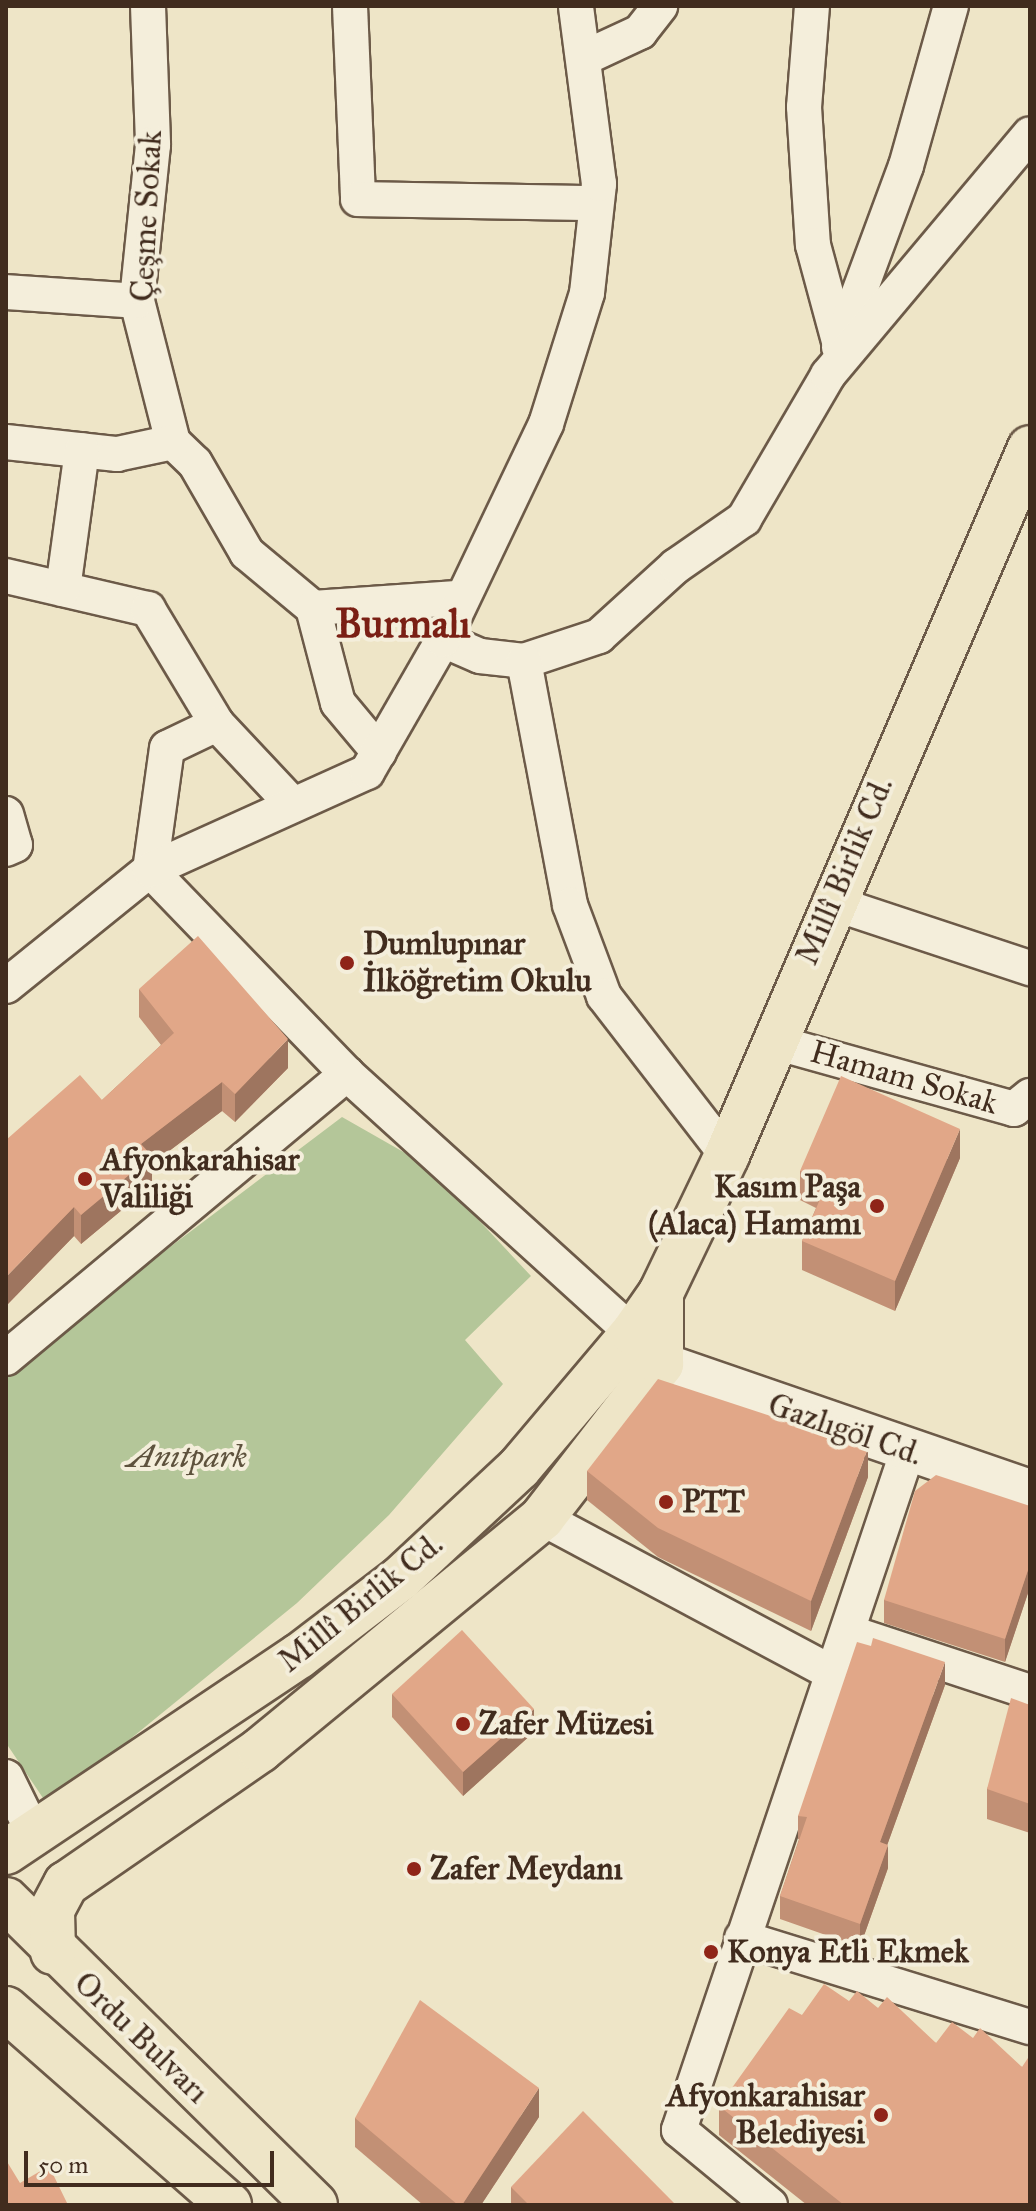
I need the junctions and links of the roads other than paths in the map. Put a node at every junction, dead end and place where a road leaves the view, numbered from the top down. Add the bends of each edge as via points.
1 (148, 6) edge
2 (350, 6) edge
3 (576, 6) edge
4 (660, 6) edge
5 (812, 6) edge
6 (951, 6) edge
7 (584, 58) junction
8 (1030, 134) edge
9 (596, 203) junction
10 (6, 292) edge
11 (137, 301) junction
12 (834, 360) junction
13 (6, 442) edge
14 (173, 442) junction
15 (1030, 448) edge
16 (82, 450) junction
17 (6, 576) edge
18 (63, 589) junction
19 (457, 598) junction
20 (313, 608) junction
21 (443, 640) junction
22 (524, 661) junction
23 (217, 724) junction
24 (379, 752) junction
25 (292, 804) junction
26 (6, 814) edge
27 (6, 849) edge
28 (150, 870) junction
29 (830, 902) junction
30 (1030, 968) edge
31 (6, 986) edge
32 (774, 1042) junction
33 (347, 1074) junction
34 (1030, 1096) edge
35 (727, 1155) junction
36 (647, 1349) junction
37 (6, 1358) edge
38 (907, 1453) junction
39 (1030, 1491) edge
40 (542, 1518) junction
41 (848, 1632) junction
42 (834, 1674) junction
43 (1030, 1692) edge
44 (6, 1777) edge
45 (20, 1843) edge
46 (6, 1900) edge
47 (742, 1938) junction
48 (53, 1952) junction
49 (6, 2009) edge
50 (1030, 2027) edge
51 (229, 2205) edge
52 (315, 2205) edge
53 (770, 2205) edge

1 - 11 street, Çeşme Sokak via 153,145
2 - 9 street via 358,199
3 - 7 street
4 - 7 street via 640,32
5 - 12 street via 804,107 813,245
6 - 12 street via 906,166
7 - 9 street
8 - 12 street
9 - 19 street via 587,293 546,424
10 - 11 street
11 - 14 street, Çeşme Sokak
12 - 22 street via 744,519 676,566 599,636
13 - 16 street
14 - 16 street via 117,454
14 - 20 street, Çeşme Sokak via 195,463 247,553
15 - 29 main road, Millî Birlik Cd.
16 - 18 street
17 - 18 street
18 - 23 street via 148,609
19 - 20 street
19 - 21 street
20 - 24 street via 338,703
21 - 22 street via 480,656
21 - 24 street
22 - 35 street via 570,905 604,996
23 - 25 street
23 - 28 street via 167,748
24 - 25 street via 367,772
25 - 28 street
26 - 27 street via 15,845
28 - 31 street
28 - 33 street
29 - 30 street
29 - 32 main road, Millî Birlik Cd.
32 - 34 street, Hamam Sokak via 1014,1109
32 - 35 main road, Millî Birlik Cd.
33 - 36 street
33 - 37 street
35 - 36 main road, Millî Birlik Cd. via 661,1293
36 - 38 street, Gazlıgöl Cd.
36 - 40 main road, Millî Birlik Cd.
36 - 45 main road, Millî Birlik Cd. via 401,1578 299,1656
38 - 39 street, Gazlıgöl Cd.
38 - 41 street
40 - 42 street
40 - 48 main road, Millî Birlik Cd. via 260,1750 66,1884 52,1910
41 - 42 street
41 - 43 street
42 - 47 street
44 - 45 street
46 - 48 main road, Ordu Bulvarı
47 - 50 street
47 - 53 street via 679,2130
48 - 52 main road, Ordu Bulvarı
49 - 51 main road, Ordu Bulvarı

